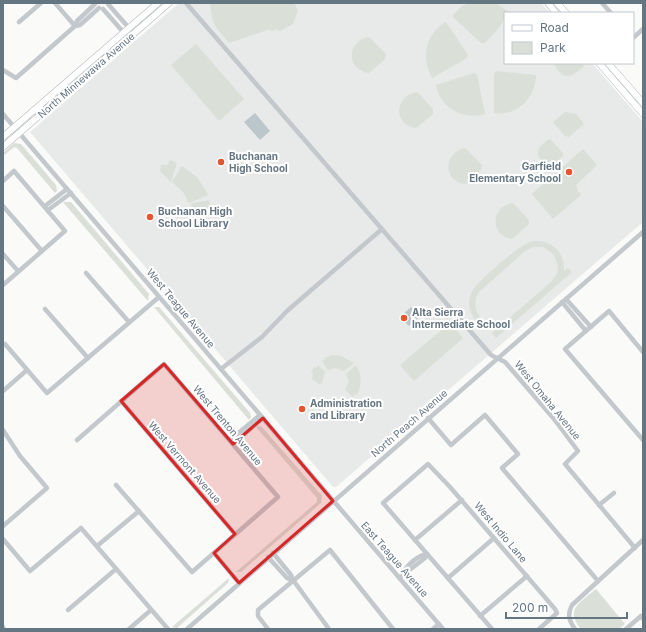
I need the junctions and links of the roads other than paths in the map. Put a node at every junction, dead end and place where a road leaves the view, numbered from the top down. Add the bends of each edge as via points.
1 (41, 3) edge
2 (55, 3) edge
3 (158, 3) edge
4 (169, 3) edge
5 (186, 3) edge
6 (548, 3) edge
7 (557, 3) edge
8 (602, 3) edge
9 (109, 4) edge
10 (98, 6) edge
11 (151, 10) junction
12 (555, 12) edge
13 (565, 12) edge
14 (610, 12) edge
15 (19, 22) dead end
16 (75, 26) junction
17 (643, 29) edge
18 (126, 30) junction
19 (634, 37) edge
20 (109, 56) junction
21 (600, 64) edge
22 (609, 64) edge
23 (3, 70) edge
24 (643, 104) edge
25 (3, 114) edge
26 (643, 114) edge
27 (15, 127) junction
28 (20, 133) junction
29 (3, 137) edge
30 (3, 147) edge
31 (3, 181) edge
32 (69, 191) junction
33 (3, 206) edge
34 (46, 208) junction
35 (382, 229) junction
36 (643, 232) edge
37 (42, 251) junction
38 (3, 254) edge
39 (18, 271) junction
40 (86, 273) dead end
41 (3, 284) edge
42 (159, 297) junction
43 (566, 299) junction
44 (562, 302) junction
45 (45, 309) dead end
46 (129, 322) junction
47 (591, 327) junction
48 (586, 331) junction
49 (4, 344) dead end
50 (643, 352) edge
51 (88, 358) junction
52 (498, 358) junction
53 (221, 369) junction
54 (27, 370) junction
55 (3, 391) edge
56 (121, 402) junction
57 (261, 416) junction
58 (428, 418) junction
59 (3, 430) edge
60 (76, 440) dead end
61 (643, 440) edge
62 (231, 442) junction
63 (116, 485) dead end
64 (614, 493) dead end
65 (462, 500) junction
66 (333, 501) junction
67 (599, 505) junction
68 (138, 511) junction
69 (3, 526) edge
70 (235, 534) junction
71 (494, 538) junction
72 (3, 539) edge
73 (415, 540) junction
74 (643, 540) edge
75 (97, 546) junction
76 (634, 548) junction
77 (214, 553) junction
78 (273, 553) junction
79 (427, 554) junction
80 (268, 557) junction
81 (415, 563) junction
82 (116, 568) junction
83 (406, 573) junction
84 (526, 576) junction
85 (399, 578) junction
86 (448, 578) junction
87 (293, 580) junction
88 (598, 581) junction
89 (239, 583) junction
90 (68, 610) dead end
91 (151, 610) junction
92 (480, 616) junction
93 (642, 618) edge
94 (439, 624) junction
95 (128, 629) edge
96 (168, 629) edge
97 (187, 629) edge
98 (268, 629) edge
99 (329, 629) edge
100 (393, 629) edge
101 (433, 629) edge
102 (443, 629) edge
103 (492, 629) edge
104 (539, 629) edge
105 (575, 629) edge
106 (626, 629) edge

1 - 15 street
2 - 16 street
3 - 11 main road, North Minnewawa Avenue
4 - 20 main road, North Minnewawa Avenue
5 - 35 street
6 - 12 main road
7 - 13 main road
8 - 14 street
9 - 10 street
9 - 18 street
10 - 16 street via 77,21
10 - 18 street
11 - 18 main road, North Minnewawa Avenue
11 - 20 main road via 110,50
16 - 23 street via 16,78
17 - 19 street
18 - 27 main road, North Minnewawa Avenue
20 - 28 main road, North Minnewawa Avenue
21 - 26 main road
22 - 24 main road
25 - 27 street, West Teague Avenue
27 - 28 street, West Teague Avenue
27 - 29 main road, North Minnewawa Avenue
28 - 30 main road, North Minnewawa Avenue
28 - 32 street, West Teague Avenue
31 - 34 street via 14,171
32 - 34 street
32 - 42 street, West Teague Avenue
33 - 37 street
34 - 37 street via 65,231
35 - 52 street via 491,355
35 - 53 street via 287,311 262,337
36 - 43 street, North Peach Avenue
37 - 39 street
38 - 39 street
39 - 41 street
40 - 46 street
42 - 46 street
42 - 53 street, West Teague Avenue
43 - 44 street, North Peach Avenue
43 - 47 street
44 - 48 street
44 - 52 street, North Peach Avenue
45 - 51 street
46 - 51 street
47 - 48 street
47 - 50 street via 609,311
48 - 61 street via 564,349
49 - 54 street
51 - 54 street via 47,393
52 - 58 street, North Peach Avenue
52 - 67 street, West Omaha Avenue via 505,362 574,445 578,451 565,464
53 - 57 street, West Teague Avenue
54 - 55 street
56 - 60 street
56 - 62 street, West Trenton Avenue via 164,364
56 - 70 street, West Vermont Avenue
57 - 62 street
57 - 66 street, West Teague Avenue
58 - 66 street, North Peach Avenue
58 - 88 street via 451,445 486,415 518,454 502,468
59 - 69 street via 20,456 47,488
62 - 70 street, West Trenton Avenue via 278,497
63 - 68 street
64 - 67 street
65 - 71 street, West Indio Lane
65 - 73 street
65 - 73 street, West Indio Lane via 428,464 383,503
66 - 78 street, North Peach Avenue
66 - 85 street, East Teague Avenue
67 - 76 street, West Omaha Avenue
68 - 75 street
68 - 77 street via 192,572
70 - 77 street
71 - 84 street, West Indio Lane
71 - 86 street
72 - 75 street via 30,571 81,528
73 - 79 street
74 - 76 street
75 - 82 street
76 - 88 street
77 - 89 street
78 - 80 street, North Peach Avenue
78 - 87 street via 292,575
79 - 81 street
79 - 86 street
80 - 87 street via 287,578
80 - 89 street, North Peach Avenue
81 - 83 street via 405,569
81 - 83 street via 416,570
82 - 90 street
82 - 91 street
83 - 85 street
84 - 92 street
84 - 104 street, West Indio Lane via 557,613
85 - 94 street, East Teague Avenue
86 - 92 street
87 - 98 street via 258,610 258,616
87 - 99 street
87 - 100 street via 330,550
88 - 105 street via 575,601 569,613 569,619
89 - 97 street, North Peach Avenue
91 - 95 street
91 - 96 street
92 - 103 street
93 - 106 street
94 - 101 street
94 - 102 street, East Teague Avenue

